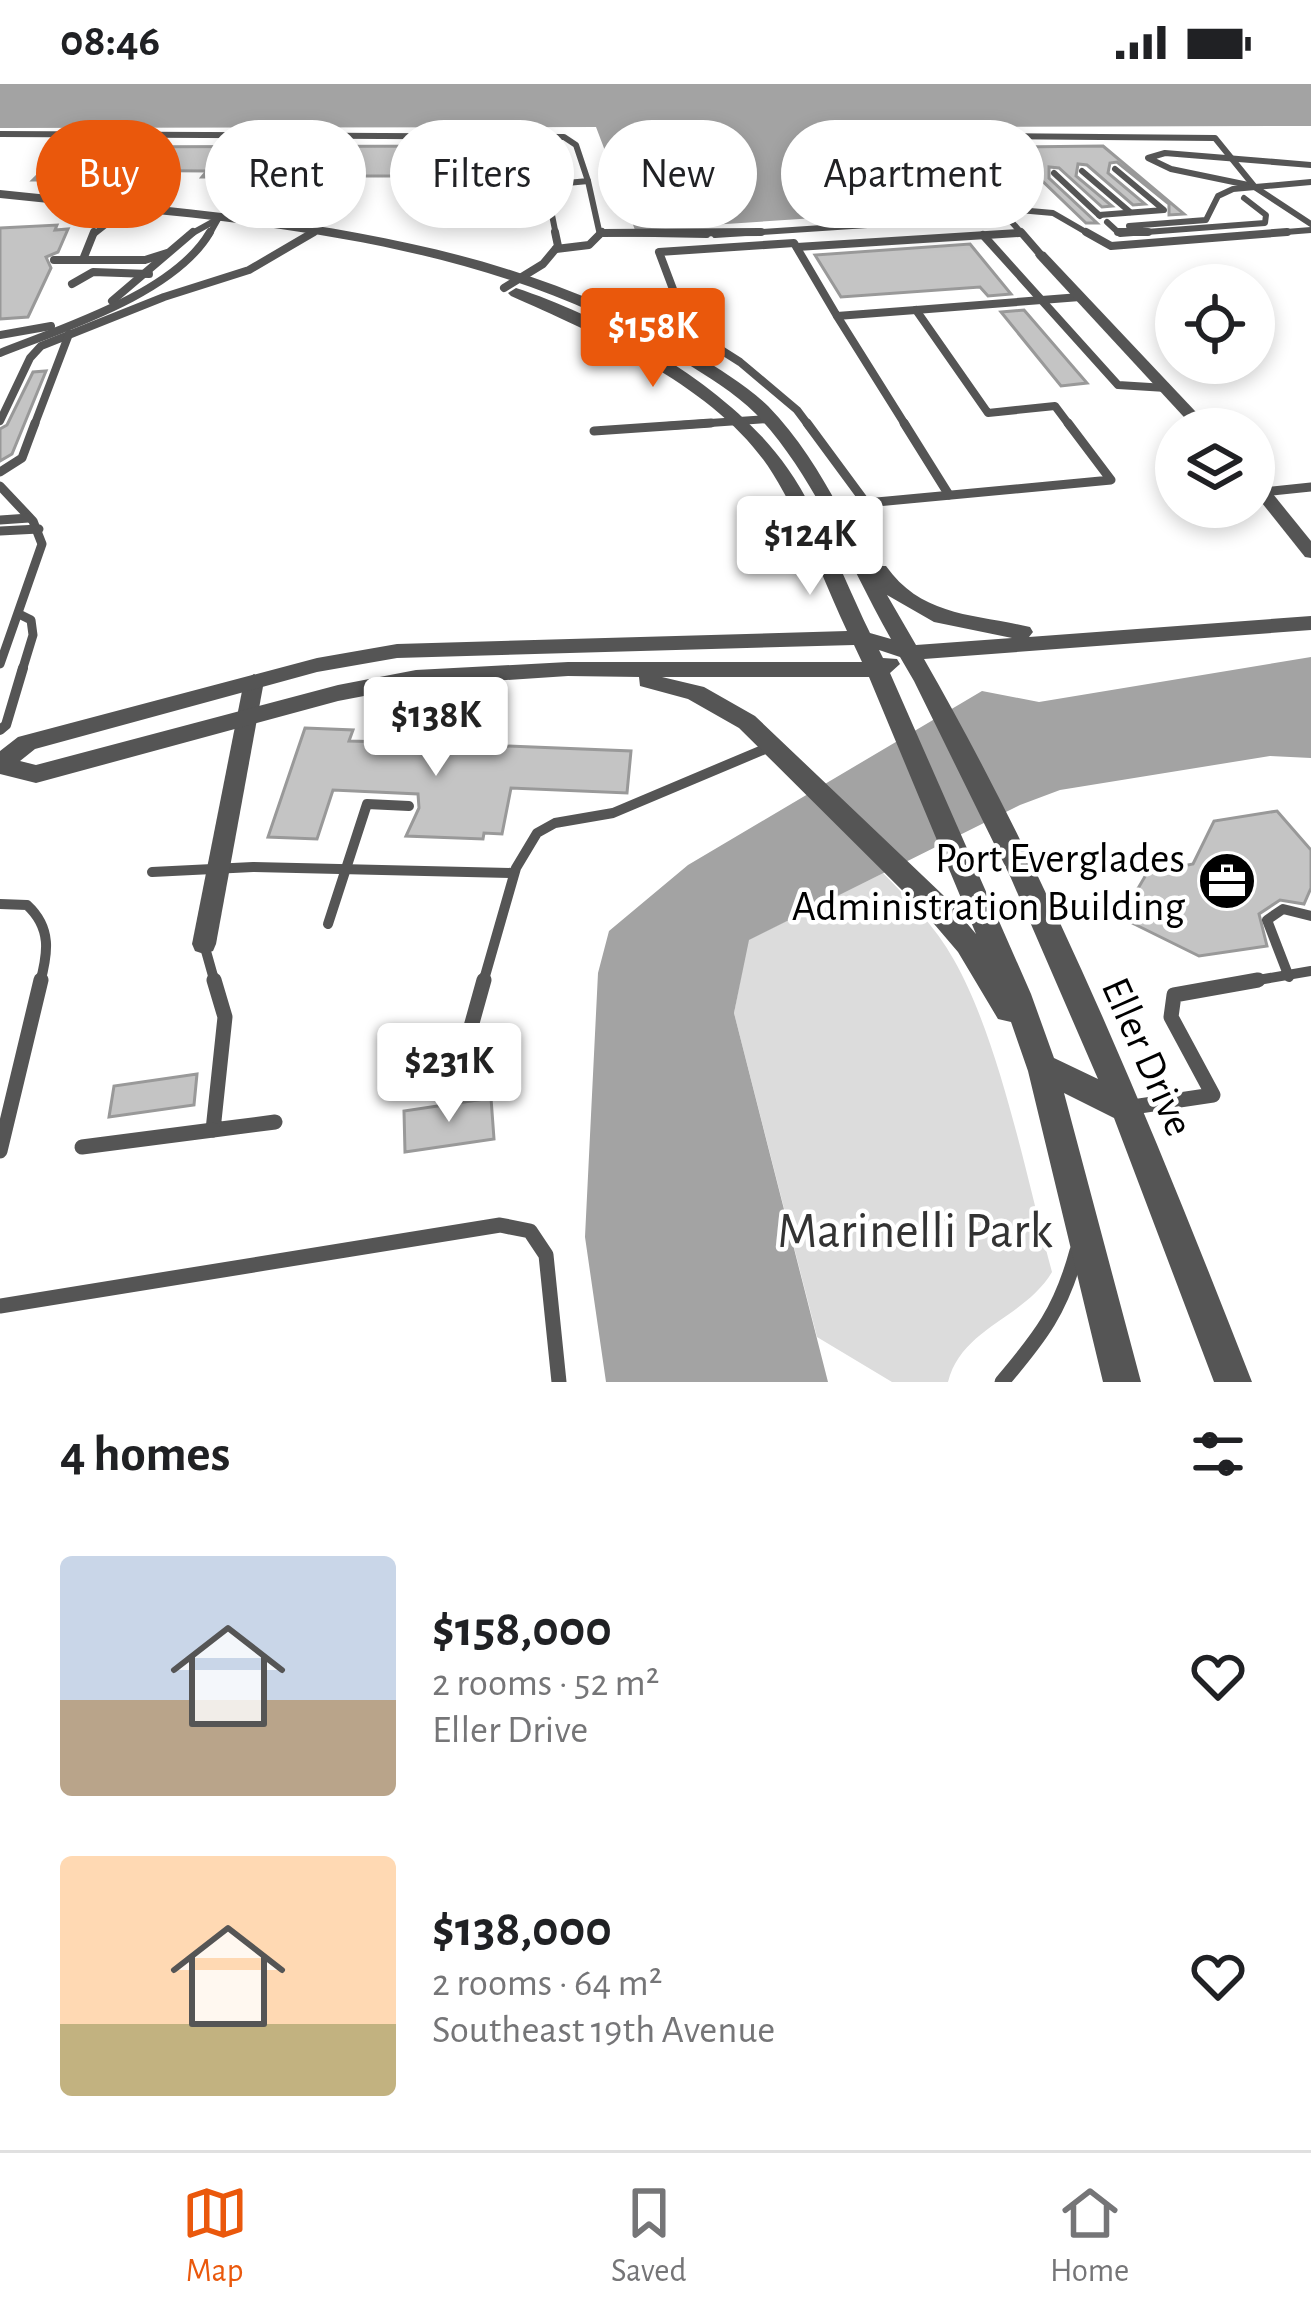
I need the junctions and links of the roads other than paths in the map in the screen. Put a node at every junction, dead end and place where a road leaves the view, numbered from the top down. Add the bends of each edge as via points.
1 (0, 134) edge
2 (1044, 137) edge
3 (1236, 160) junction
4 (1311, 165) edge
5 (1114, 169) dead end
6 (1082, 171) dead end
7 (1054, 172) dead end
8 (588, 181) junction
9 (1311, 182) edge
10 (1254, 186) junction
11 (1233, 189) junction
12 (0, 194) edge
13 (0, 206) edge
14 (36, 210) edge
15 (1044, 212) edge
16 (1130, 212) junction
17 (1099, 214) junction
18 (205, 223) edge
19 (1104, 225) junction
20 (1129, 226) dead end
21 (181, 227) edge
22 (205, 227) edge
23 (1311, 227) edge
24 (100, 228) edge
25 (213, 228) edge
26 (232, 228) edge
27 (266, 228) edge
28 (814, 228) edge
29 (1014, 228) edge
30 (196, 229) junction
31 (316, 231) junction
32 (602, 232) junction
33 (1018, 232) junction
34 (1087, 233) junction
35 (983, 235) junction
36 (299, 241) junction
37 (181, 246) junction
38 (796, 247) junction
39 (556, 249) junction
40 (1041, 255) joint
41 (84, 257) junction
42 (54, 260) dead end
43 (167, 271) junction
44 (147, 274) junction
45 (523, 278) junction
46 (72, 284) dead end
47 (504, 288) junction
48 (1080, 297) junction
49 (1042, 300) junction
50 (915, 310) junction
51 (837, 316) junction
52 (69, 334) junction
53 (0, 335) edge
54 (0, 353) edge
55 (1166, 388) junction
56 (1185, 408) edge
57 (769, 419) junction
58 (0, 421) edge
59 (737, 421) junction
60 (594, 431) dead end
61 (0, 472) edge
62 (0, 486) edge
63 (1275, 487) edge
64 (1311, 487) edge
65 (950, 495) junction
66 (1275, 508) edge
67 (836, 513) junction
68 (29, 518) junction
69 (0, 520) edge
70 (39, 529) junction
71 (0, 531) edge
72 (1311, 553) edge
73 (19, 614) junction
74 (1311, 623) edge
75 (861, 638) junction
76 (913, 653) junction
77 (0, 664) edge
78 (568, 669) junction
79 (877, 670) junction
80 (254, 681) junction
81 (247, 718) junction
82 (0, 730) edge
83 (772, 746) junction
84 (0, 764) edge
85 (409, 806) dead end
86 (217, 868) junction
87 (346, 870) junction
88 (152, 872) dead end
89 (514, 873) junction
90 (0, 904) edge
91 (1311, 916) edge
92 (328, 924) dead end
93 (204, 944) joint
94 (1311, 971) edge
95 (1289, 977) junction
96 (467, 1042) dead end
97 (1042, 1067) junction
98 (1125, 1108) junction
99 (275, 1122) dead end
100 (213, 1130) junction
101 (82, 1147) dead end
102 (0, 1151) edge
103 (1082, 1230) junction
104 (0, 1306) edge
105 (559, 1382) edge
106 (1003, 1382) edge
107 (1121, 1382) edge
108 (1233, 1382) edge

1 - 8 lane via 544,134 576,146
2 - 3 lane via 1215,138
3 - 4 lane
3 - 10 lane
3 - 10 lane via 1148,158
5 - 16 lane via 1165,210
6 - 16 lane
7 - 17 lane
8 - 32 lane
8 - 39 lane via 545,188
9 - 10 lane
10 - 11 lane
10 - 23 lane
11 - 19 lane, bridge via 1266,215 1265,223 1120,234
11 - 20 lane via 1197,224
12 - 18 street, Eller Drive
13 - 14 street, Eller Drive
15 - 34 lane
16 - 17 lane
17 - 19 lane
19 - 34 lane
21 - 30 street, Eller Drive
22 - 30 street, Eller Drive
23 - 34 lane via 1111,246
24 - 41 lane
25 - 43 lane
26 - 36 street, Eller Drive
27 - 31 street, Eller Drive
28 - 32 lane
29 - 33 lane
30 - 37 lane
31 - 36 lane
31 - 45 street, Eller Drive via 420,246
32 - 39 lane via 589,244
33 - 35 lane
33 - 40 lane
35 - 38 lane
35 - 49 lane
36 - 47 street, Eller Drive via 394,255
36 - 52 lane via 249,270
37 - 41 lane via 145,260
37 - 44 lane
38 - 51 lane
38 - 65 lane via 659,251 688,329 797,410 866,503
39 - 45 lane
40 - 48 street
41 - 42 lane
43 - 44 lane
43 - 54 lane via 118,304
44 - 46 lane via 101,271
44 - 53 lane via 82,316
45 - 47 lane
45 - 57 street, Eller Drive via 660,340 734,386
47 - 59 street, Eller Drive via 623,342
48 - 49 lane
48 - 55 street
49 - 50 lane
49 - 55 lane via 1118,385
50 - 51 lane
50 - 65 lane via 988,413 1055,406 1112,480
51 - 65 lane
52 - 58 lane via 35,351
52 - 61 lane via 22,458
55 - 56 street
57 - 59 lane
57 - 67 street, Eller Drive
59 - 60 lane
59 - 75 street, Eller Drive via 782,473
62 - 68 lane
63 - 64 lane
66 - 72 street
67 - 74 street via 868,546 888,588 975,627 1021,632 1272,614
67 - 76 street, Eller Drive
68 - 69 lane
68 - 70 lane
70 - 71 lane
70 - 73 lane via 42,544
73 - 77 lane
73 - 82 lane via 31,620 33,635
74 - 76 street
75 - 76 street
75 - 79 street, Eller Drive
75 - 80 street via 437,648
76 - 79 street
76 - 98 street, Eller Drive
78 - 79 street
78 - 81 street via 416,678
78 - 83 street via 696,694
79 - 97 street, Eller Drive
80 - 81 street
80 - 84 street via 27,742
81 - 84 street via 36,774
81 - 86 street
83 - 89 lane via 613,813 555,824 537,833
83 - 97 street via 968,944
85 - 87 lane via 367,804
86 - 87 lane
86 - 88 lane
86 - 93 street
87 - 89 lane
87 - 92 lane
89 - 96 lane
90 - 102 lane via 27,905 49,947
91 - 95 lane via 1283,909 1267,920
93 - 100 lane via 225,1016
94 - 95 lane
95 - 98 lane via 1174,995 1171,1018 1213,1095
97 - 98 street
97 - 103 street, Eller Drive
98 - 108 street, Eller Drive
99 - 100 lane
100 - 101 lane
103 - 106 lane via 1064,1301
103 - 107 street, Eller Drive
104 - 105 lane via 500,1226 530,1231 546,1256

